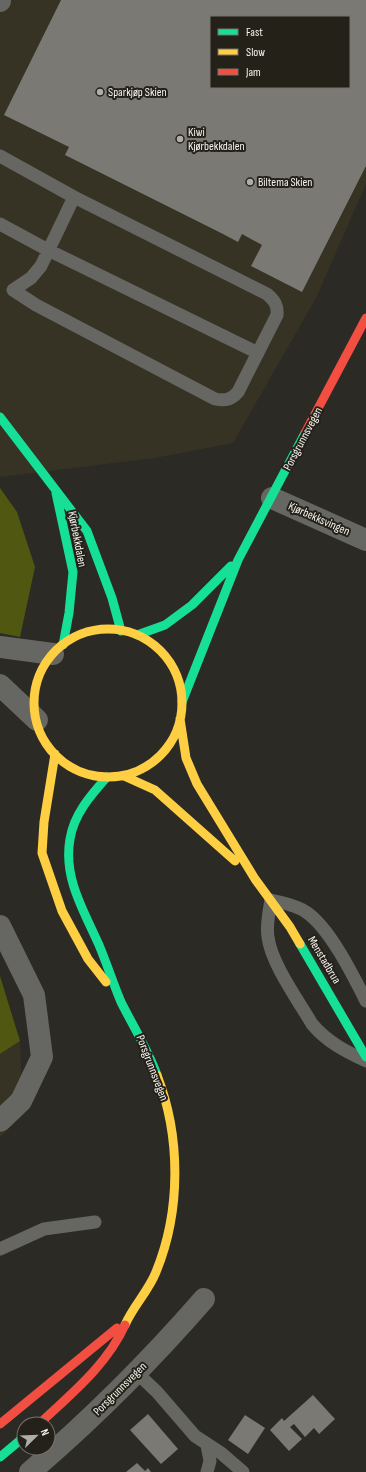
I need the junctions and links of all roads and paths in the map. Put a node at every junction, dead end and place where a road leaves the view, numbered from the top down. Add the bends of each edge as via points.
1 (0, 156) edge
2 (74, 197) junction
3 (0, 224) edge
4 (48, 250) junction
5 (366, 318) edge
6 (258, 353) junction
7 (0, 417) edge
8 (54, 486) junction
9 (272, 498) junction
10 (366, 540) edge
11 (238, 560) junction
12 (121, 631) junction
13 (137, 635) junction
14 (0, 647) edge
15 (58, 649) junction
16 (0, 685) edge
17 (182, 702) junction
18 (180, 719) junction
19 (37, 720) junction
20 (55, 754) junction
21 (124, 776) junction
22 (107, 777) junction
23 (255, 880) junction
24 (271, 900) junction
25 (0, 926) edge
26 (366, 1001) edge
27 (122, 1002) junction
28 (366, 1057) edge
29 (366, 1061) edge
30 (0, 1121) edge
31 (95, 1222) dead end
32 (0, 1249) edge
33 (204, 1299) dead end
34 (128, 1318) junction
35 (137, 1373) junction
36 (47, 1416) edge
37 (0, 1424) edge
38 (16, 1444) edge
39 (207, 1445) junction
40 (0, 1457) edge
41 (30, 1472) edge
42 (207, 1472) edge
43 (243, 1472) edge

1 - 2 lane
2 - 4 lane
2 - 6 lane via 273,299 278,308 277,315
3 - 4 lane
4 - 6 lane
4 - 6 lane via 36,273 13,290 36,305 215,399 223,401 234,398
5 - 9 main road, Porsgrunnsvegen
7 - 8 main road, Kjørbekkdalen
8 - 12 main road, Kjørbekkdalen via 87,531 112,598
8 - 15 main road, Kjørbekkdalen via 73,572 69,613
9 - 10 street, Kjørbekksvingen
9 - 11 main road, Porsgrunnsvegen
11 - 13 main road, Porsgrunnsvegen via 186,609 165,625
11 - 17 main road, Porsgrunnsvegen
12 - 13 main road
12 - 15 main road via 91,632 76,637
13 - 17 main road via 164,655 174,669 180,685
14 - 15 street
15 - 19 main road via 43,668 37,685 34,703
16 - 19 street
17 - 18 main road
18 - 21 main road via 175,735 166,749 145,767
18 - 23 main road, Menstadbrua via 186,758 197,784
19 - 20 main road via 44,739
20 - 22 main road via 70,766 88,774
20 - 27 main road, Porsgrunnsvegen via 44,822 42,853 49,878 66,918 88,958
21 - 22 main road
21 - 23 main road, Menstadbrua via 155,790 213,839
22 - 27 main road, Porsgrunnsvegen via 92,794 74,822 69,840 69,872 79,904
23 - 24 main road, Menstadbrua
24 - 26 lane via 290,904 306,912 322,927
24 - 28 main road, Menstadbrua via 297,938
24 - 29 lane via 268,936 272,955 312,1024 344,1051
25 - 30 street via 34,995 42,1057 21,1101
27 - 34 main road, Porsgrunnsvegen via 140,1034 164,1094 175,1150 176,1183 165,1242 144,1295
31 - 32 lane via 44,1229
33 - 35 street, Porsgrunnsvegen
34 - 36 main road, Porsgrunnsvegen via 112,1350
34 - 37 main road, Porsgrunnsvegen
35 - 39 lane via 195,1436
35 - 41 street, Porsgrunnsvegen
38 - 40 main road
39 - 42 lane via 210,1461
39 - 43 lane

